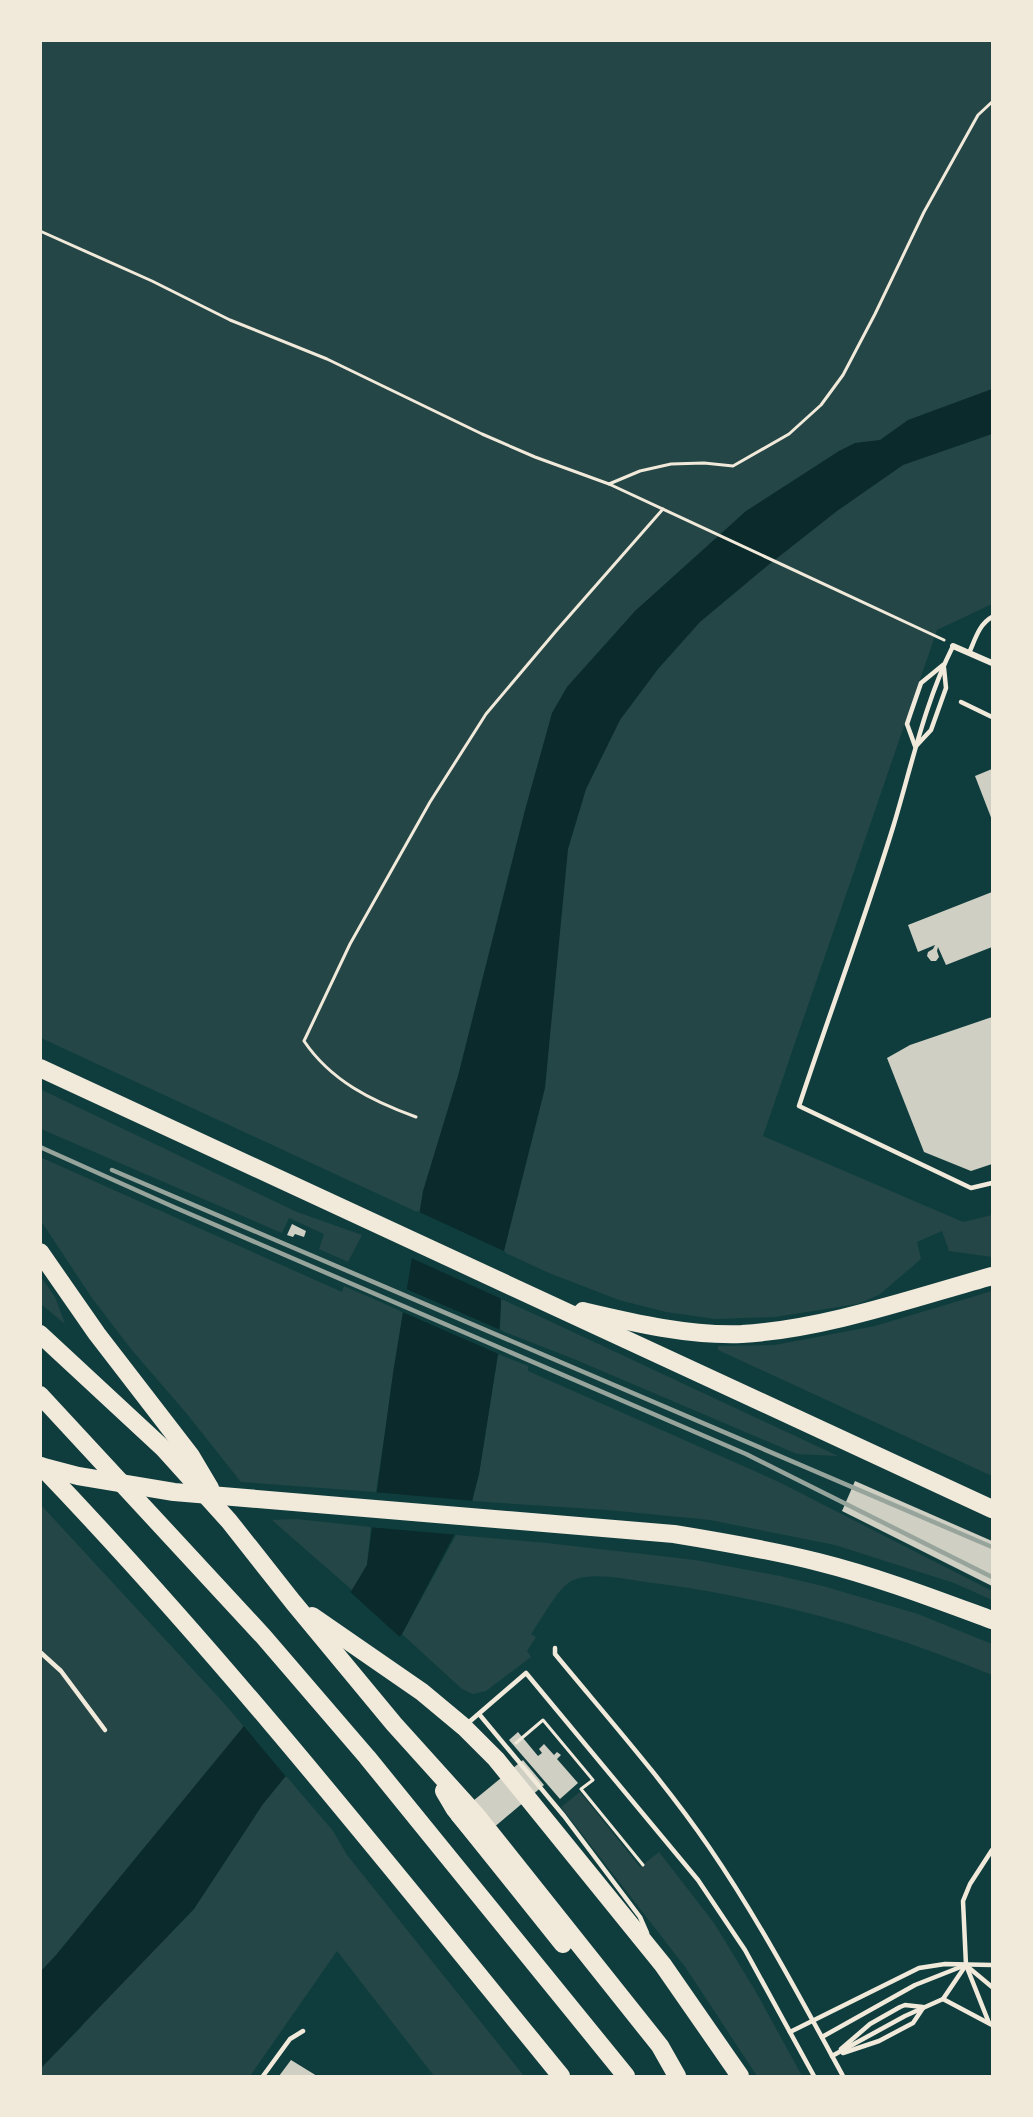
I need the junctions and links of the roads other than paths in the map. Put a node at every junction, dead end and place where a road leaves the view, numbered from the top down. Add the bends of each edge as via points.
1 (993, 617) edge
2 (953, 646) joint
3 (969, 653) junction
4 (993, 663) edge
5 (944, 665) junction
6 (962, 702) dead end
7 (993, 717) edge
8 (915, 746) junction
9 (40, 1068) edge
10 (993, 1183) edge
11 (40, 1252) edge
12 (993, 1276) edge
13 (545, 1302) junction
14 (40, 1334) edge
15 (40, 1395) edge
16 (40, 1466) edge
17 (993, 1509) edge
18 (229, 1521) junction
19 (293, 1602) junction
20 (993, 1620) edge
21 (555, 1648) dead end
22 (40, 1652) edge
23 (479, 1714) junction
24 (464, 1727) junction
25 (105, 1730) dead end
26 (993, 1850) edge
27 (663, 1965) junction
28 (966, 1965) junction
29 (993, 1965) edge
30 (993, 1987) edge
31 (943, 1999) junction
32 (923, 2007) junction
33 (813, 2021) junction
34 (991, 2024) edge
35 (303, 2031) dead end
36 (790, 2032) junction
37 (822, 2037) junction
38 (832, 2056) junction
39 (263, 2076) edge
40 (561, 2076) edge
41 (626, 2076) edge
42 (676, 2076) edge
43 (740, 2076) edge
44 (814, 2076) edge
45 (843, 2076) edge

1 - 3 lane via 986,621
2 - 3 street
2 - 5 lane
3 - 4 street
5 - 8 lane
5 - 8 lane via 946,688 932,730
5 - 8 lane via 921,683 907,724
6 - 7 lane
8 - 10 lane via 894,824 799,1106 971,1188
9 - 13 highway
11 - 18 highway via 191,1456
12 - 13 highway via 833,1320 740,1334 663,1328
13 - 17 highway
14 - 18 highway via 164,1449
15 - 41 highway via 263,1636 367,1757
16 - 20 highway via 174,1492 675,1534 820,1563
16 - 40 highway via 99,1526 230,1675
18 - 19 highway
19 - 24 highway via 422,1692
19 - 42 highway via 394,1724 477,1815 660,2046
21 - 33 lane via 555,1654 708,1846
22 - 25 lane via 61,1671
23 - 24 lane
23 - 27 lane via 564,1816 640,1917
23 - 36 lane via 526,1672 698,1880 745,1950
24 - 27 highway via 496,1759
26 - 28 lane via 963,1901
27 - 43 highway
28 - 29 lane
28 - 30 lane
28 - 31 lane
28 - 33 lane via 919,1968
28 - 34 lane
28 - 37 lane via 915,1985
31 - 32 lane
31 - 34 lane
32 - 38 lane
32 - 38 lane via 913,2023 879,2041
32 - 38 lane via 900,2007 870,2024
33 - 36 lane
33 - 37 lane
35 - 39 lane via 290,2039
36 - 44 lane
37 - 38 lane
38 - 45 lane

